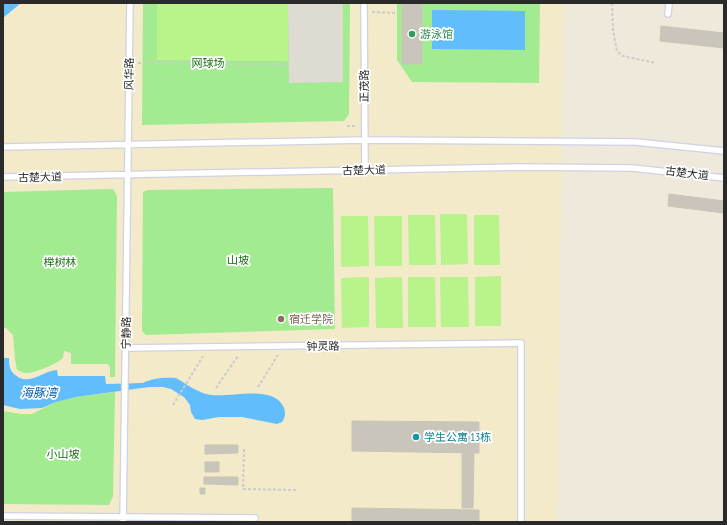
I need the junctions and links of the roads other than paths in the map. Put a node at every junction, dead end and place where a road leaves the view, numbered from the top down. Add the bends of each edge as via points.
1 (130, 3) edge
2 (364, 3) edge
3 (669, 3) edge
4 (668, 14) dead end
5 (364, 140) junction
6 (128, 145) junction
7 (3, 147) edge
8 (724, 151) edge
9 (364, 170) junction
10 (128, 175) junction
11 (3, 177) edge
12 (724, 178) edge
13 (125, 348) junction
14 (3, 516) edge
15 (254, 518) dead end
16 (123, 520) edge
17 (521, 522) edge

1 - 6 lane, 风华路
2 - 5 lane, 正茂路
3 - 4 lane
5 - 6 lane
5 - 8 lane via 636,142
5 - 9 lane, 正茂路
6 - 7 lane
6 - 10 lane, 宁静路
9 - 10 lane, 古楚大道
9 - 12 lane, 古楚大道 via 632,168
10 - 11 lane, 古楚大道
10 - 13 lane, 宁静路
13 - 16 lane, 宁静路
13 - 17 lane, 钟灵路 via 521,343
14 - 16 lane
15 - 16 lane

